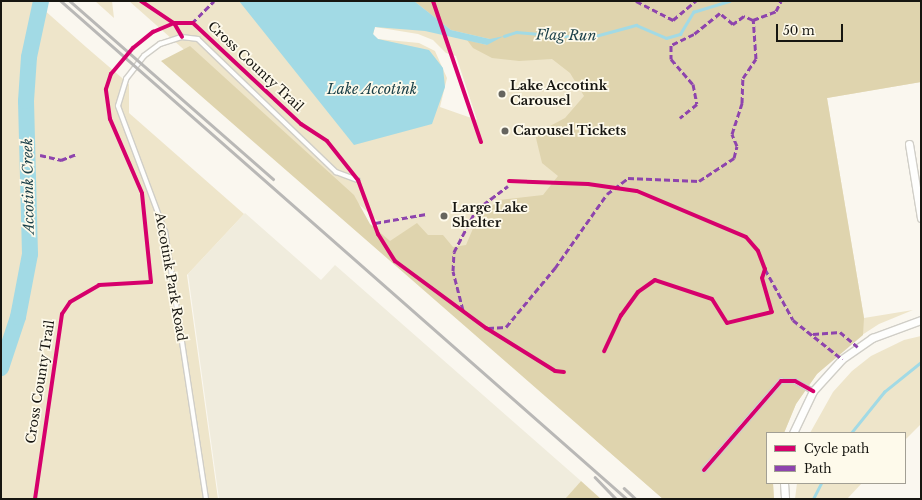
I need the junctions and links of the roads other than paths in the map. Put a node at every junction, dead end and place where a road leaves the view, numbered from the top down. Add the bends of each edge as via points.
1 (909, 144) dead end
2 (358, 180) dead end
3 (921, 218) edge
4 (921, 320) edge
5 (813, 391) junction
6 (793, 432) edge
7 (704, 470) dead end
8 (784, 484) edge
9 (206, 499) edge
10 (785, 499) edge

1 - 3 street
2 - 9 lane, Accotink Park Road via 336,172 198,39 182,37 160,44 144,56 126,79 118,106 165,232
4 - 5 street via 895,327 858,347
5 - 6 street
5 - 7 lane via 795,381 781,381
8 - 10 street

